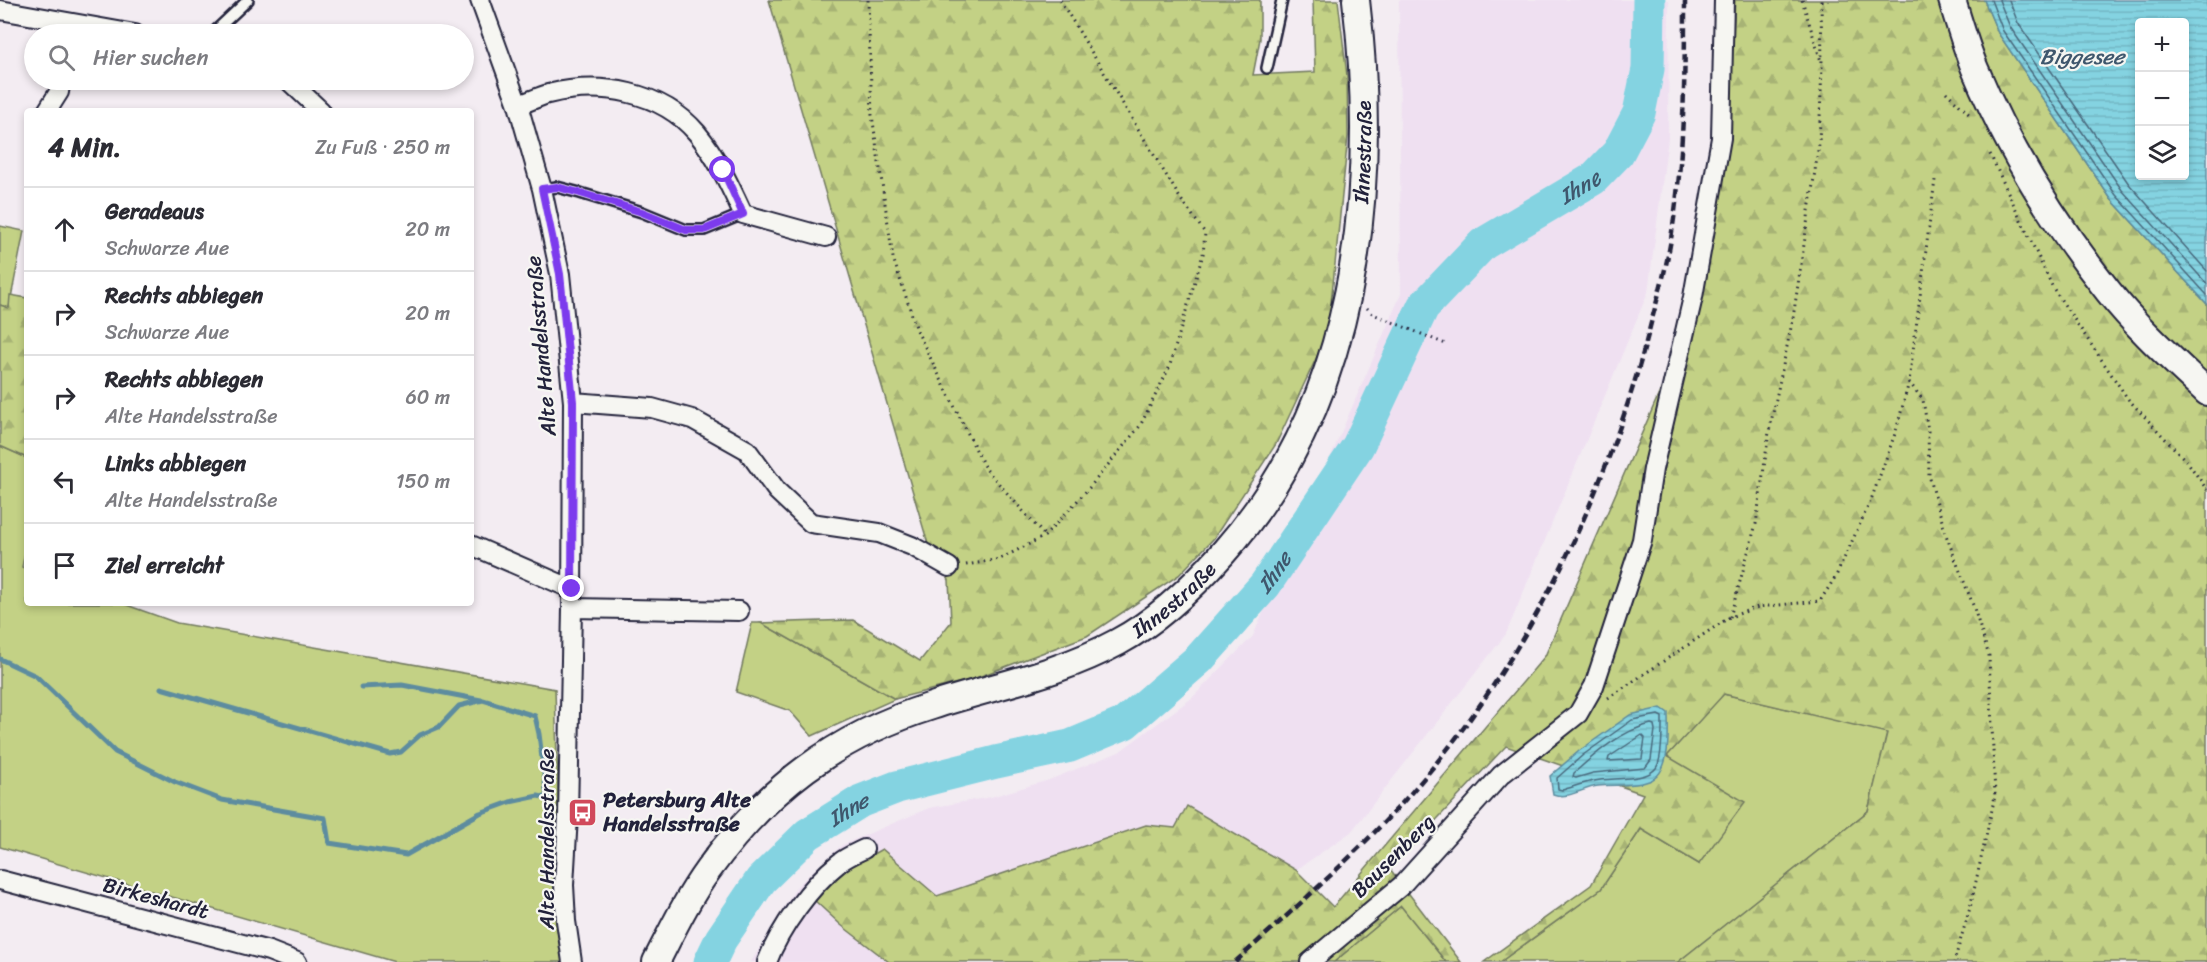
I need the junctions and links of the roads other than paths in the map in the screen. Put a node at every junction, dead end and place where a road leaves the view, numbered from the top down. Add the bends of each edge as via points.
1 (248, 0) edge
2 (480, 0) edge
3 (1282, 0) edge
4 (1356, 0) edge
5 (1724, 0) edge
6 (1952, 0) edge
7 (32, 8) edge
8 (0, 10) edge
9 (60, 24) edge
10 (223, 24) edge
11 (1267, 68) dead end
12 (59, 90) edge
13 (299, 90) edge
14 (518, 105) junction
15 (49, 108) edge
16 (318, 108) edge
17 (542, 189) junction
18 (743, 214) junction
19 (826, 237) dead end
20 (2207, 392) edge
21 (573, 402) junction
22 (474, 547) edge
23 (949, 567) road end
24 (572, 589) junction
25 (572, 608) junction
26 (739, 611) dead end
27 (864, 849) dead end
28 (1, 881) edge
29 (297, 962) edge
30 (572, 962) edge
31 (656, 962) edge
32 (767, 962) edge
33 (1310, 962) edge

1 - 10 lane
2 - 14 street, Alte Handelsstraße
3 - 11 lane
4 - 31 main road, Ihnestraße via 1364,119 1363,171 1350,293 1319,395 1268,495 1200,579 1159,616 1121,641 1038,677 887,722 803,769 738,831 706,872
5 - 33 street, Bausenberg via 1721,138 1693,297 1653,470 1642,540 1594,686 1578,714 1501,775 1401,886
6 - 20 main road via 1976,71 2008,140 2053,214 2109,292
7 - 8 street
7 - 9 street
12 - 15 street
13 - 16 street
14 - 17 street, Alte Handelsstraße
14 - 18 street via 549,94 582,89 642,95 671,110 697,133 723,170
17 - 18 lane via 557,187 580,193 686,230 704,230
17 - 21 street, Alte Handelsstraße via 560,274
18 - 19 street
21 - 23 street via 652,408 692,419 747,450 777,491 811,523 879,533
21 - 24 street, Alte Handelsstraße
22 - 24 street
24 - 25 street, Alte Handelsstraße
25 - 26 street
25 - 30 street, Alte Handelsstraße via 564,885
27 - 32 street via 839,862 800,904
28 - 29 street, Birkeshardt via 269,951

